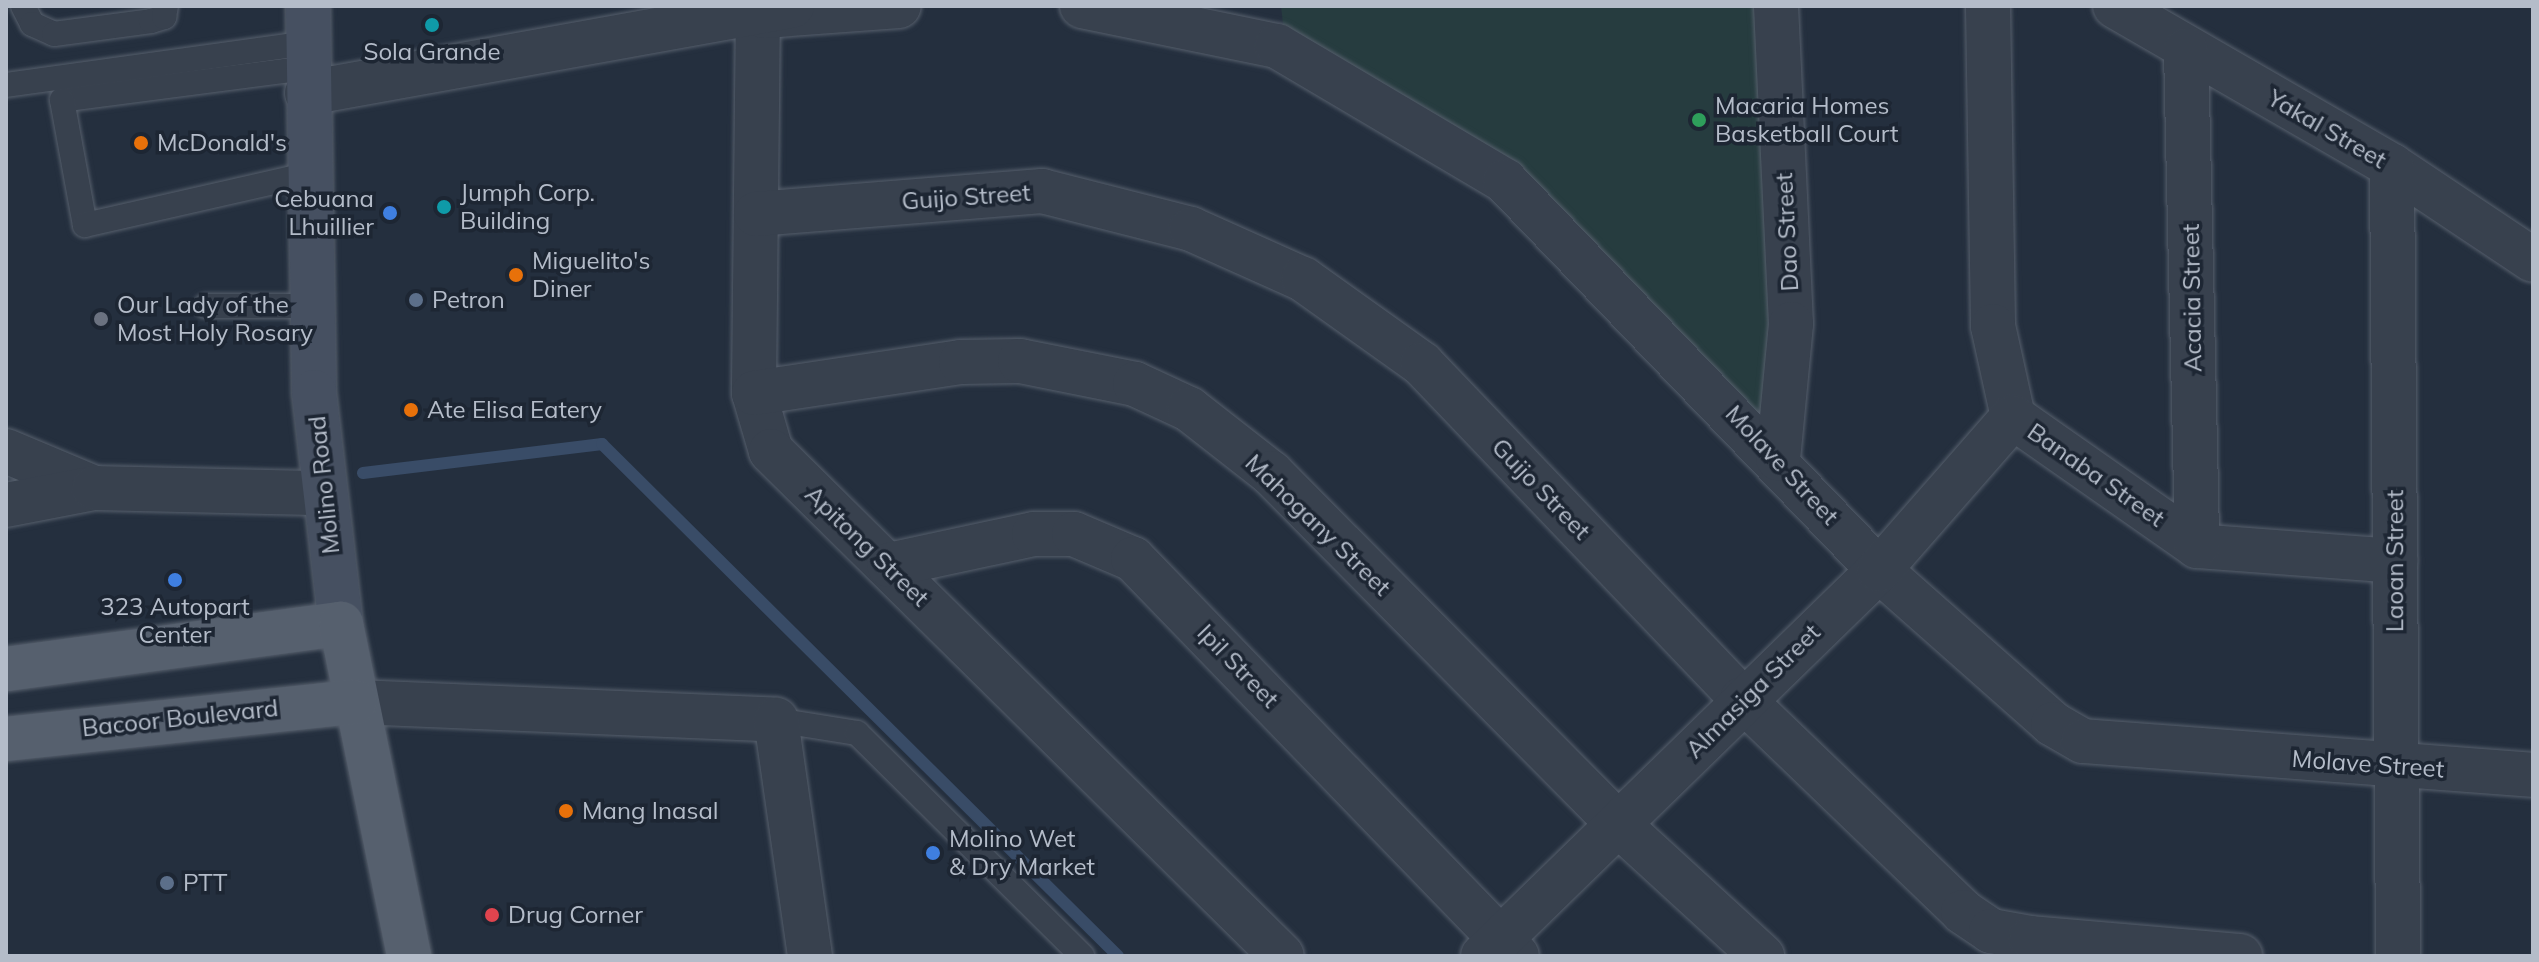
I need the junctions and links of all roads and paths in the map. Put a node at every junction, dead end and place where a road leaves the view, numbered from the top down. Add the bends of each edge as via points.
1 (23, 6) edge
2 (166, 6) edge
3 (899, 6) edge
4 (1082, 6) edge
5 (1776, 6) edge
6 (1988, 6) edge
7 (2115, 6) edge
8 (769, 10) edge
9 (1275, 26) edge
10 (2186, 50) junction
11 (308, 53) edge
12 (6, 85) edge
13 (2392, 166) junction
14 (309, 174) junction
15 (756, 214) junction
16 (2533, 260) edge
17 (206, 306) dead end
18 (312, 306) junction
19 (754, 393) junction
20 (2013, 417) junction
21 (6, 451) edge
22 (1778, 458) junction
23 (94, 488) junction
24 (323, 493) junction
25 (6, 505) edge
26 (2197, 546) junction
27 (2395, 561) junction
28 (889, 565) junction
29 (1879, 570) junction
30 (341, 624) junction
31 (6, 669) edge
32 (1742, 699) junction
33 (355, 702) junction
34 (776, 720) junction
35 (6, 739) edge
36 (2397, 766) junction
37 (2533, 775) edge
38 (1620, 826) junction
39 (1500, 950) edge
40 (409, 956) edge
41 (810, 956) edge
42 (1082, 956) edge
43 (1282, 956) edge
44 (1762, 956) edge
45 (2240, 956) edge
46 (2398, 956) edge

1 - 2 lane via 32,24 54,34 151,21 164,17
3 - 8 street
4 - 9 street, Molave Street
5 - 22 street, Dao Street via 1791,324
6 - 20 street, Banaba Street via 1993,326
7 - 10 street, Yakal Street
8 - 11 street
8 - 15 street, Apitong Street
9 - 22 street, Molave Street via 1505,181
10 - 13 street, Yakal Street
10 - 26 street, Acacia Street
11 - 12 lane
11 - 14 main road, Molino Road
11 - 14 lane via 62,100 85,225
13 - 16 street, Yakal Street
13 - 27 street, Laoan Street
14 - 18 main road, Molino Road
15 - 19 street, Apitong Street
15 - 32 street, Guijo Street via 1042,191 1191,229 1303,279 1422,364
17 - 18 lane
18 - 24 main road, Molino Road
19 - 28 street, Apitong Street via 760,423 783,467
19 - 38 street, Mahogany Street via 961,362 1020,361 1135,384 1189,409 1271,473
20 - 26 street, Banaba Street
20 - 29 street, Almasiga Street
21 - 23 street
22 - 29 street, Molave Street
23 - 24 street
23 - 25 street
24 - 30 main road, Molino Road
26 - 27 street
27 - 36 street, Laoan Street
28 - 39 street, Ipil Street via 1034,534 1074,534 1133,559
28 - 43 street, Apitong Street
29 - 32 street, Almasiga Street
29 - 36 street, Molave Street via 2053,724 2083,741
30 - 31 main road
30 - 33 main road, Molino Road
32 - 38 street, Almasiga Street
32 - 45 street, Guijo Street via 1991,931
33 - 34 street
33 - 35 main road, Bacoor Boulevard
33 - 40 main road, Molino Road
34 - 41 street
34 - 42 lane via 857,733
36 - 37 street, Molave Street
36 - 46 street, Laoan Street
38 - 39 street, Almasiga Street
38 - 44 street, Mahogany Street

